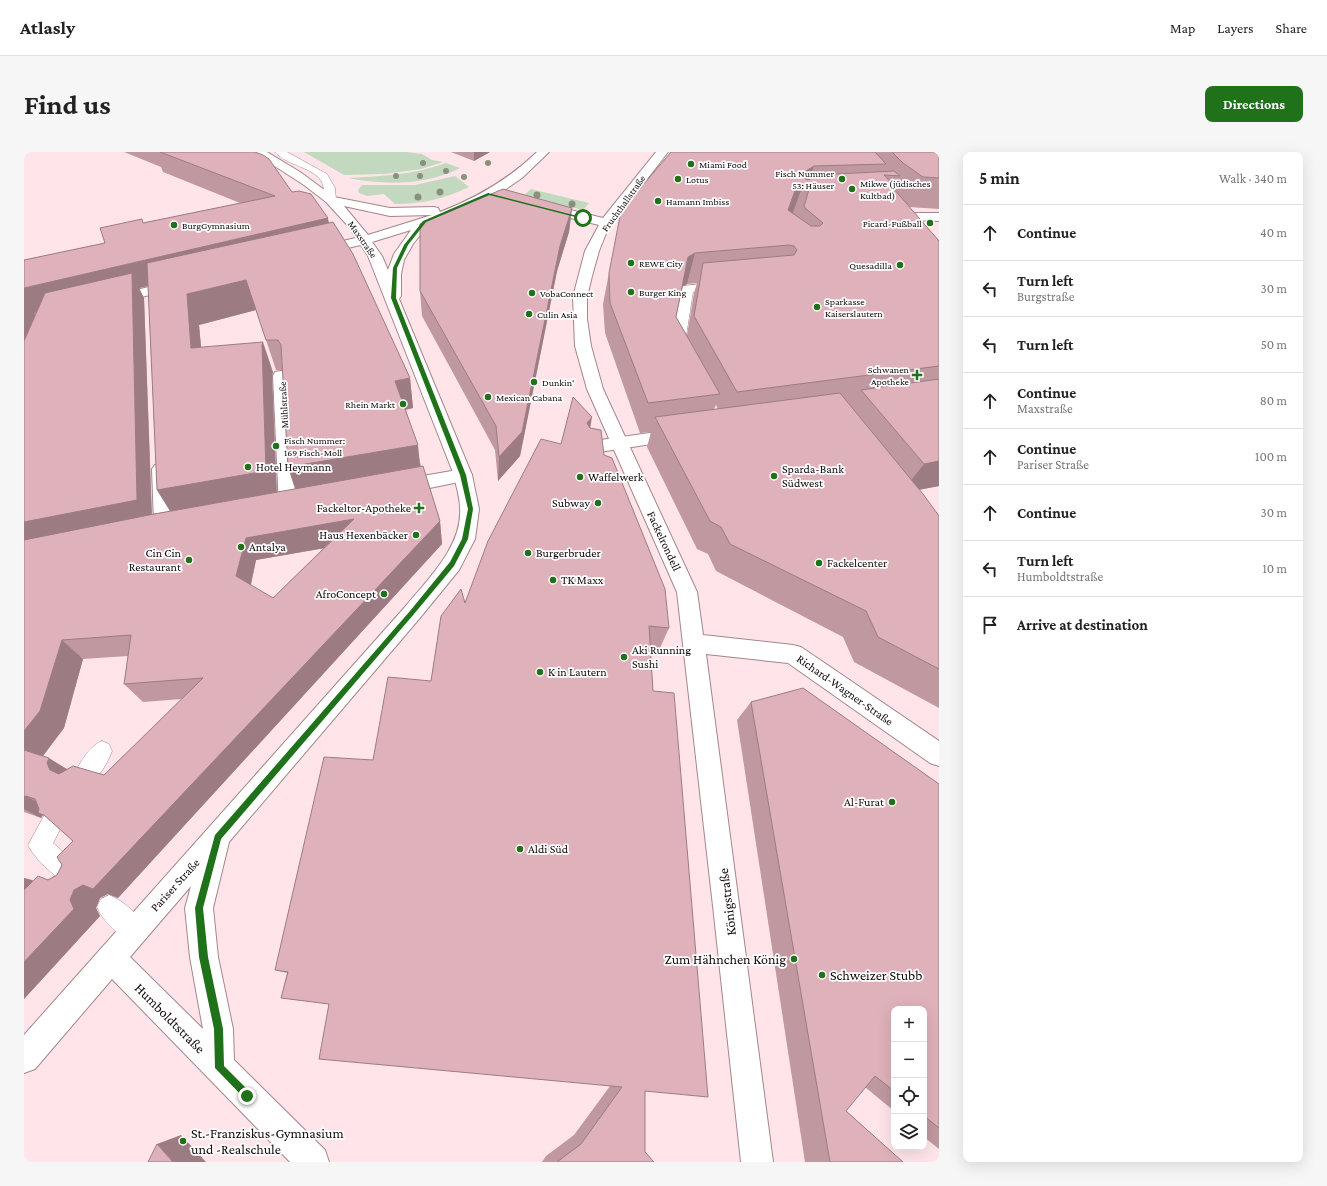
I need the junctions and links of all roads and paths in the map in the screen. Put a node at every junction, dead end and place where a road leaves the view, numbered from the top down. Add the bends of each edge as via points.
1 (280, 152) edge
2 (543, 152) edge
3 (662, 152) edge
4 (258, 157) edge
5 (489, 194) junction
6 (504, 198) edge
7 (331, 200) junction
8 (469, 204) junction
9 (527, 204) edge
10 (939, 217) edge
11 (424, 222) junction
12 (607, 223) junction
13 (920, 227) edge
14 (364, 240) junction
15 (304, 254) edge
16 (190, 281) edge
17 (732, 285) edge
18 (152, 290) junction
19 (393, 298) junction
20 (99, 303) edge
21 (153, 308) edge
22 (683, 360) edge
23 (282, 376) edge
24 (697, 433) edge
25 (618, 443) junction
26 (593, 447) edge
27 (160, 450) edge
28 (463, 475) junction
29 (386, 489) edge
30 (288, 507) edge
31 (133, 536) edge
32 (694, 643) junction
33 (102, 751) dead end
34 (939, 755) edge
35 (84, 777) edge
36 (53, 822) edge
37 (217, 837) junction
38 (74, 876) edge
39 (109, 908) dead end
40 (135, 931) junction
41 (111, 958) junction
42 (24, 1058) edge
43 (219, 1068) junction
44 (313, 1162) edge
45 (757, 1162) edge

1 - 7 lane via 323,176 330,188
2 - 5 street via 514,178
3 - 12 street, Fruchthallstraße
4 - 7 street, Maxstraße via 289,169
5 - 6 street
5 - 8 street
7 - 8 street via 390,212 432,211
7 - 14 street, Maxstraße
8 - 11 street
9 - 12 street
10 - 13 street via 905,214
11 - 14 street
11 - 19 street via 406,245 395,268
12 - 25 street, Fruchthallstraße via 592,251 585,276 580,297 580,320 589,370
14 - 15 street
14 - 19 street, Maxstraße via 375,256
16 - 18 street
17 - 22 lane via 687,289 676,347
18 - 20 street
18 - 21 street
19 - 28 street, Maxstraße
23 - 30 street, Mühlstraße
24 - 25 street
25 - 26 street
25 - 32 street, Fackelrondell via 688,592
27 - 31 street via 172,528
28 - 29 street
28 - 37 street, Pariser Straße via 470,509 465,539 452,564
32 - 34 street, Richard-Wagner-Straße via 793,654
32 - 45 street, Königstraße via 728,906
33 - 35 lane
36 - 38 lane via 39,845
37 - 40 street, Pariser Straße
37 - 43 street via 199,908 204,957 218,1029
39 - 40 lane
40 - 41 street, Pariser Straße
41 - 42 street, Pariser Straße
41 - 43 street, Humboldtstraße
43 - 44 street, Humboldtstraße

